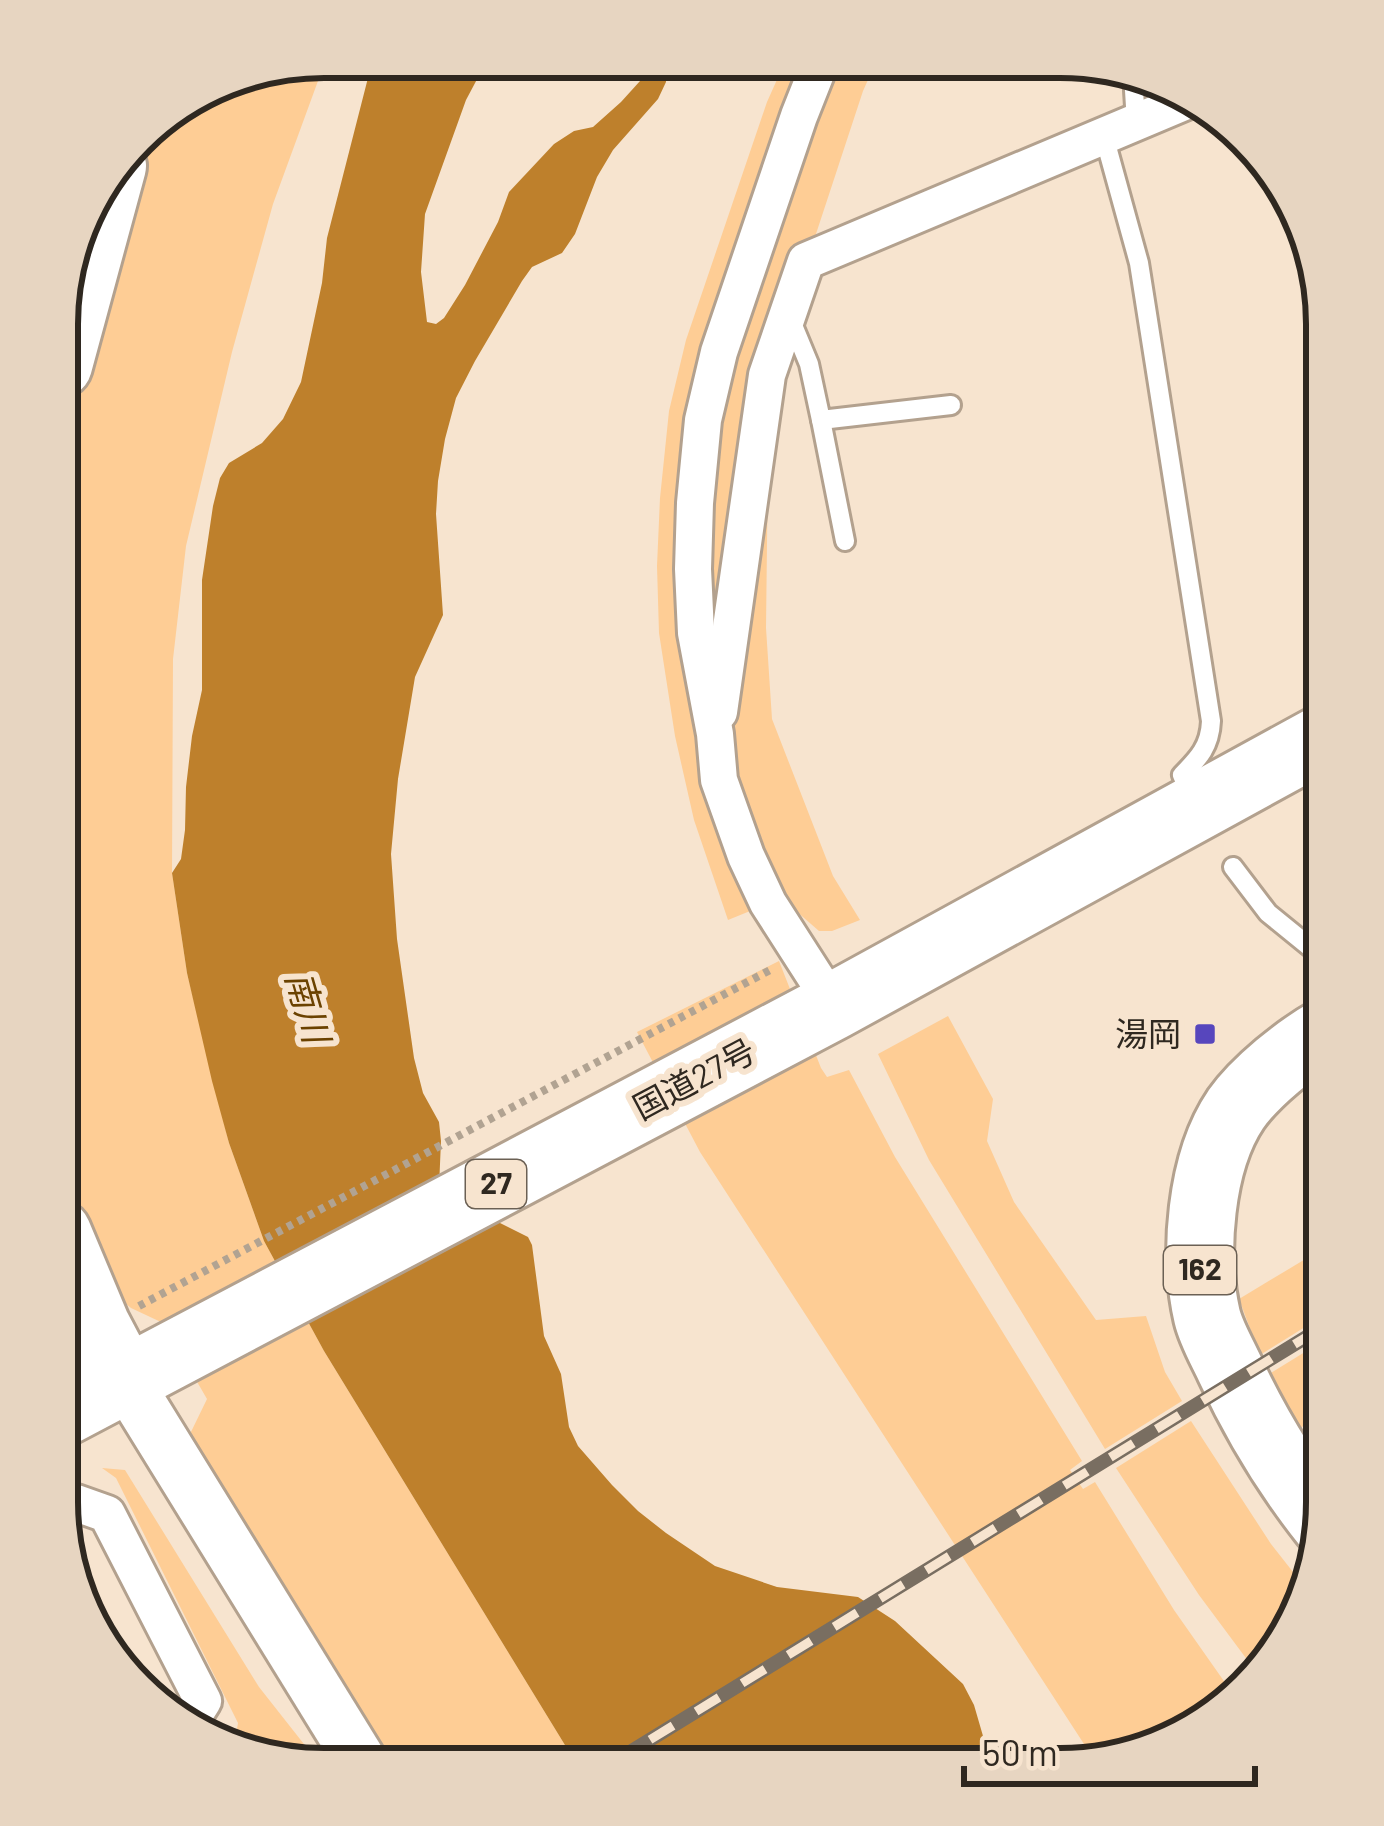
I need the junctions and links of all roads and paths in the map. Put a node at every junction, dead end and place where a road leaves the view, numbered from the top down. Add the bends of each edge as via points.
1 (814, 78) edge
2 (1130, 88) edge
3 (1175, 107) edge
4 (1120, 129) junction
5 (93, 241) edge
6 (83, 278) edge
7 (788, 314) junction
8 (951, 405) dead end
9 (821, 420) junction
10 (845, 541) dead end
11 (715, 734) junction
12 (1306, 747) edge
13 (1185, 782) dead end
14 (1233, 867) dead end
15 (1305, 944) edge
16 (815, 993) junction
17 (1305, 1047) edge
18 (78, 1282) edge
19 (130, 1311) dead end
20 (126, 1381) junction
21 (78, 1405) edge
22 (1305, 1499) edge
23 (78, 1504) edge
24 (196, 1712) edge
25 (352, 1748) edge

1 - 11 street via 703,420 693,569
2 - 4 lane
3 - 4 street
4 - 7 street via 806,261
4 - 13 lane via 1211,721 1211,738 1182,775
5 - 6 highway
7 - 9 lane
7 - 11 street via 767,375
8 - 9 lane
9 - 10 lane
11 - 16 street via 719,780 746,856
12 - 16 highway, 国道27号 / 27
14 - 15 lane
16 - 19 path
16 - 20 highway, 国道27号 / 27
17 - 22 highway, 162 via 1235,1110 1210,1164 1200,1225 1208,1320 1253,1419
18 - 20 highway
20 - 21 highway, 国道27号 / 27
20 - 25 street
23 - 24 street via 106,1514 203,1700

